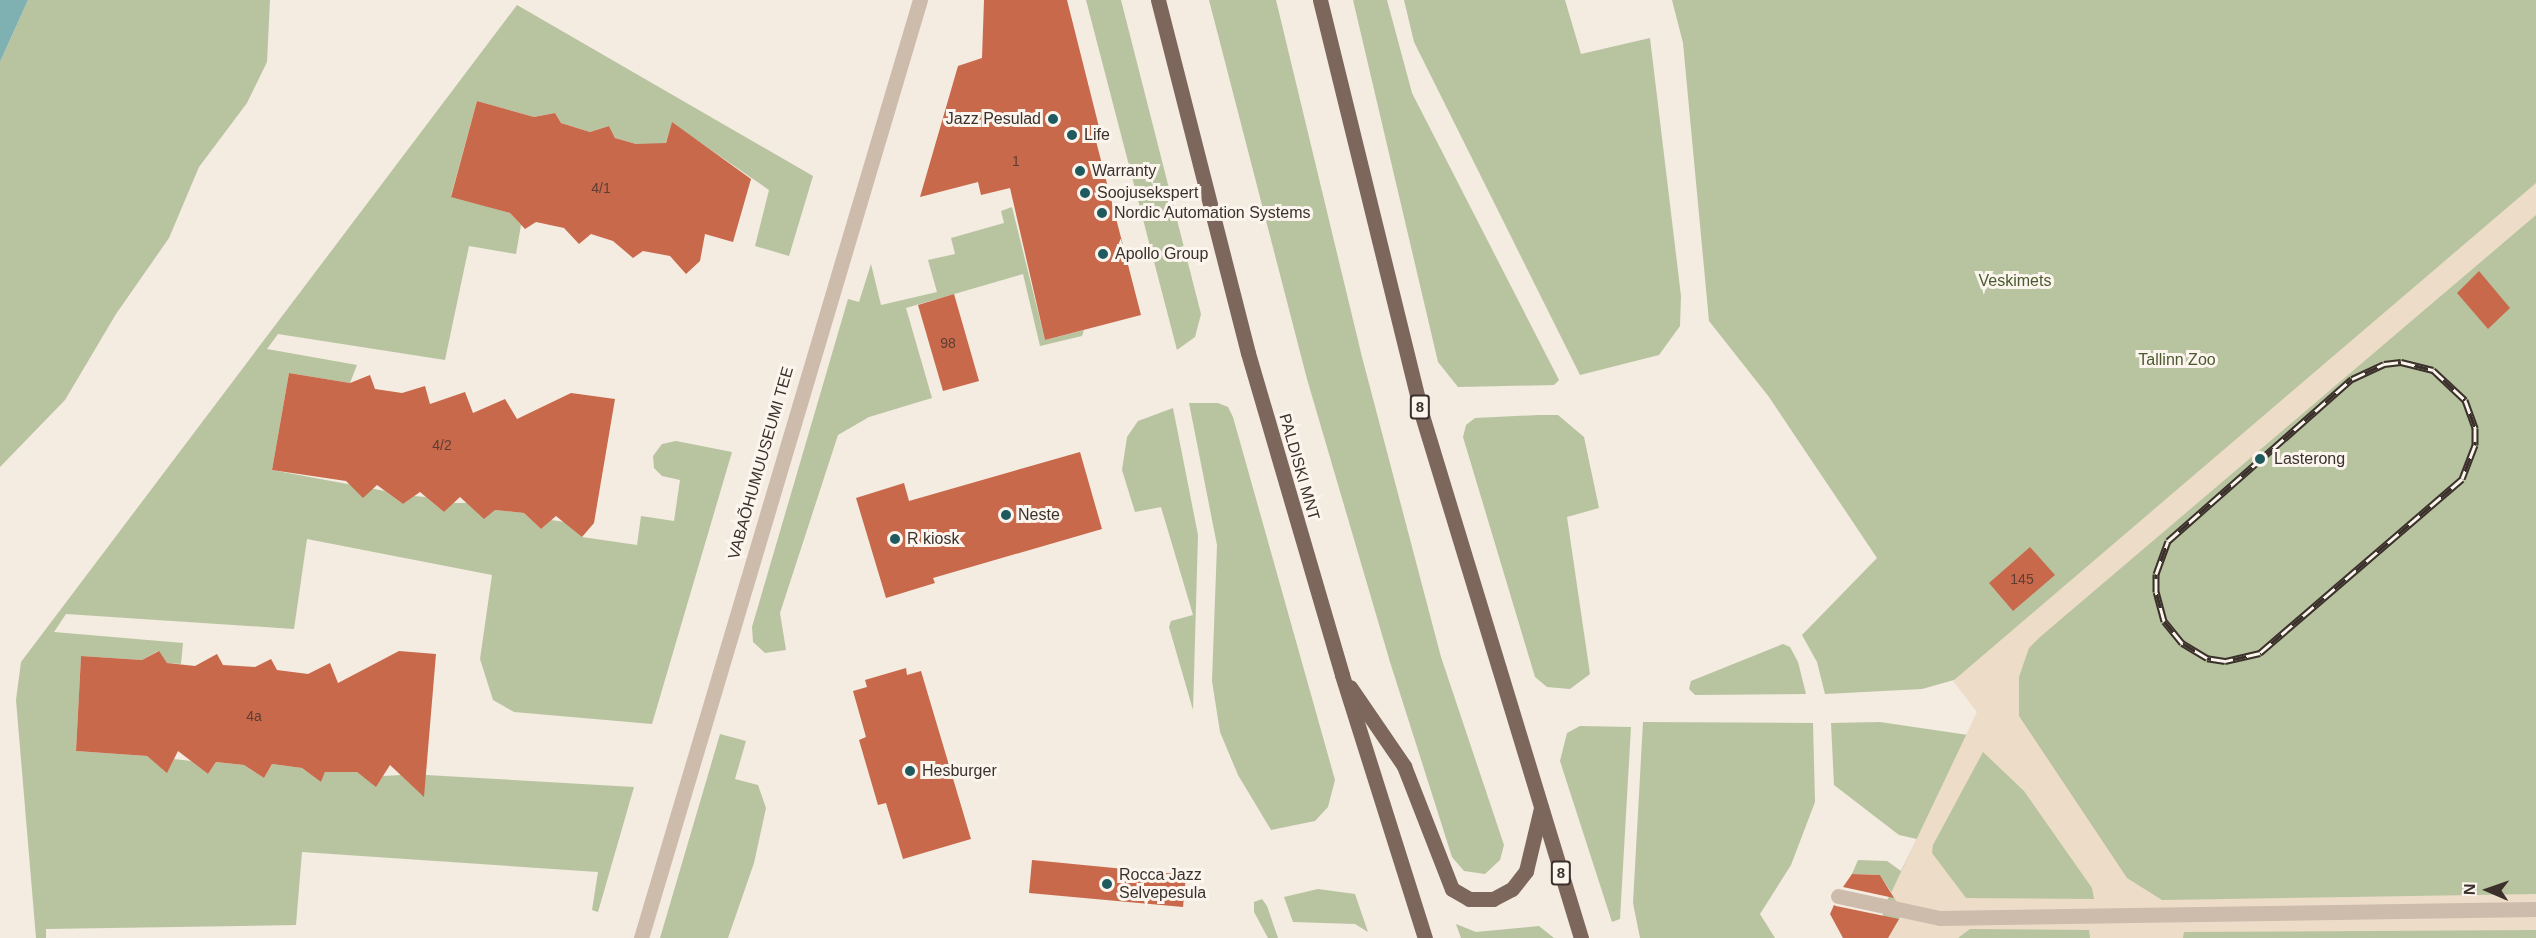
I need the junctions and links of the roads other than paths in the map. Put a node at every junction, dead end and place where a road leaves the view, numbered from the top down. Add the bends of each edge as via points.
1 (920, 0) edge
2 (1158, 0) edge
3 (1320, 0) edge
4 (1342, 675) junction
5 (1541, 808) junction
6 (1838, 896) dead end
7 (2536, 909) edge
8 (641, 938) edge
9 (1425, 938) edge
10 (1581, 938) edge

1 - 8 street, VABAÕHUMUUSEUMI TEE
2 - 4 main road, PALDISKI MNT via 1248,353
3 - 5 main road, 8 via 1421,412
4 - 5 main road via 1404,766 1452,889 1469,899 1493,898 1512,889 1526,872
4 - 9 main road, PALDISKI MNT
5 - 10 main road, 8
6 - 7 street via 1940,918

